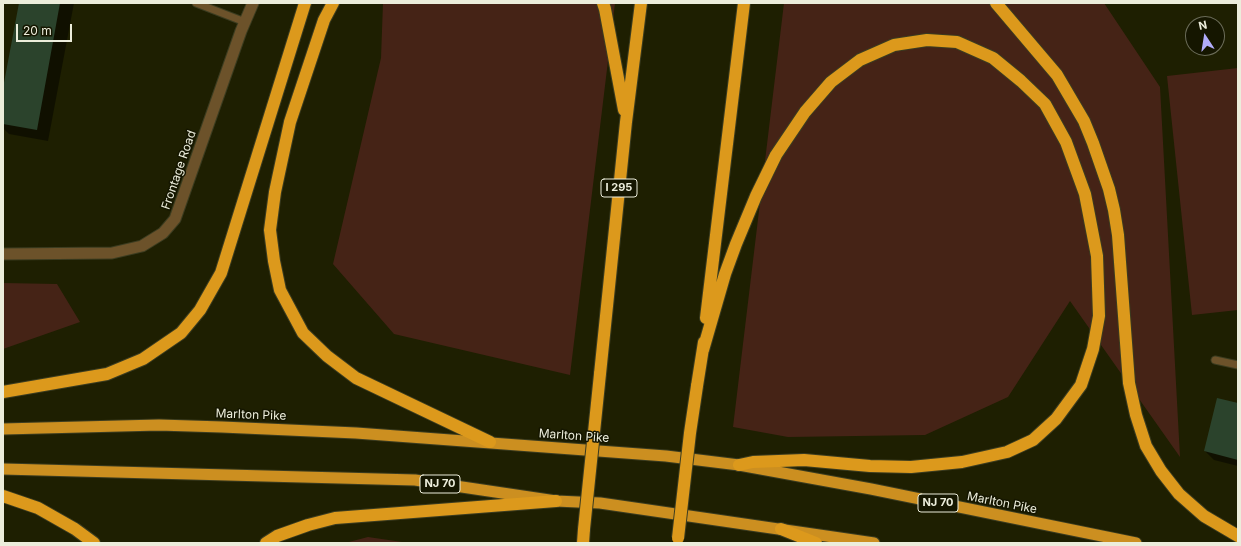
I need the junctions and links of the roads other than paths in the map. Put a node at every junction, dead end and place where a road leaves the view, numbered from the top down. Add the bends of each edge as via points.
1 (196, 3) edge
2 (253, 3) edge
3 (304, 3) edge
4 (333, 3) edge
5 (603, 3) edge
6 (641, 3) edge
7 (744, 3) edge
8 (996, 3) edge
9 (245, 22) junction
10 (626, 122) junction
11 (3, 254) edge
12 (703, 350) junction
13 (1215, 360) dead end
14 (1238, 365) edge
15 (3, 392) edge
16 (3, 429) edge
17 (490, 442) junction
18 (739, 465) junction
19 (3, 470) edge
20 (3, 496) edge
21 (556, 501) junction
22 (781, 529) junction
23 (1238, 536) edge
24 (678, 540) edge
25 (94, 543) edge
26 (266, 543) edge
27 (583, 543) edge
28 (816, 543) edge
29 (874, 543) edge
30 (1136, 543) edge

1 - 9 lane
2 - 9 street, Frontage Road
3 - 15 highway via 221,273 200,310 181,333 143,359 107,374
4 - 17 highway via 324,20 290,122 275,192 270,230 280,290 303,333 326,356 356,378
5 - 10 highway
6 - 10 highway, I 295
7 - 12 highway
8 - 23 highway via 1057,75 1084,121 1109,189 1118,235 1129,382 1146,446 1179,494 1204,516
9 - 11 street, Frontage Road via 175,219 163,233 142,246 112,253
10 - 27 highway, I 295, bridge
12 - 18 highway via 736,244 776,155 805,112 831,82 860,60 894,45 928,40 957,42 993,58 1021,80 1045,104 1066,142 1085,194 1097,256 1099,316 1093,349 1081,385 1056,419 1033,440 1007,452 962,462 911,467 804,460
12 - 24 highway, bridge via 690,433
13 - 14 lane
16 - 17 highway, Marlton Pike / NJ 70 via 222,427
17 - 18 highway, Marlton Pike / NJ 70 via 666,456
18 - 30 highway, Marlton Pike / NJ 70
19 - 21 highway, NJ 70 via 415,480
20 - 25 highway via 38,508
21 - 22 highway, NJ 70 via 600,503
21 - 26 highway via 335,518 277,536
22 - 28 highway
22 - 29 highway, NJ 70

